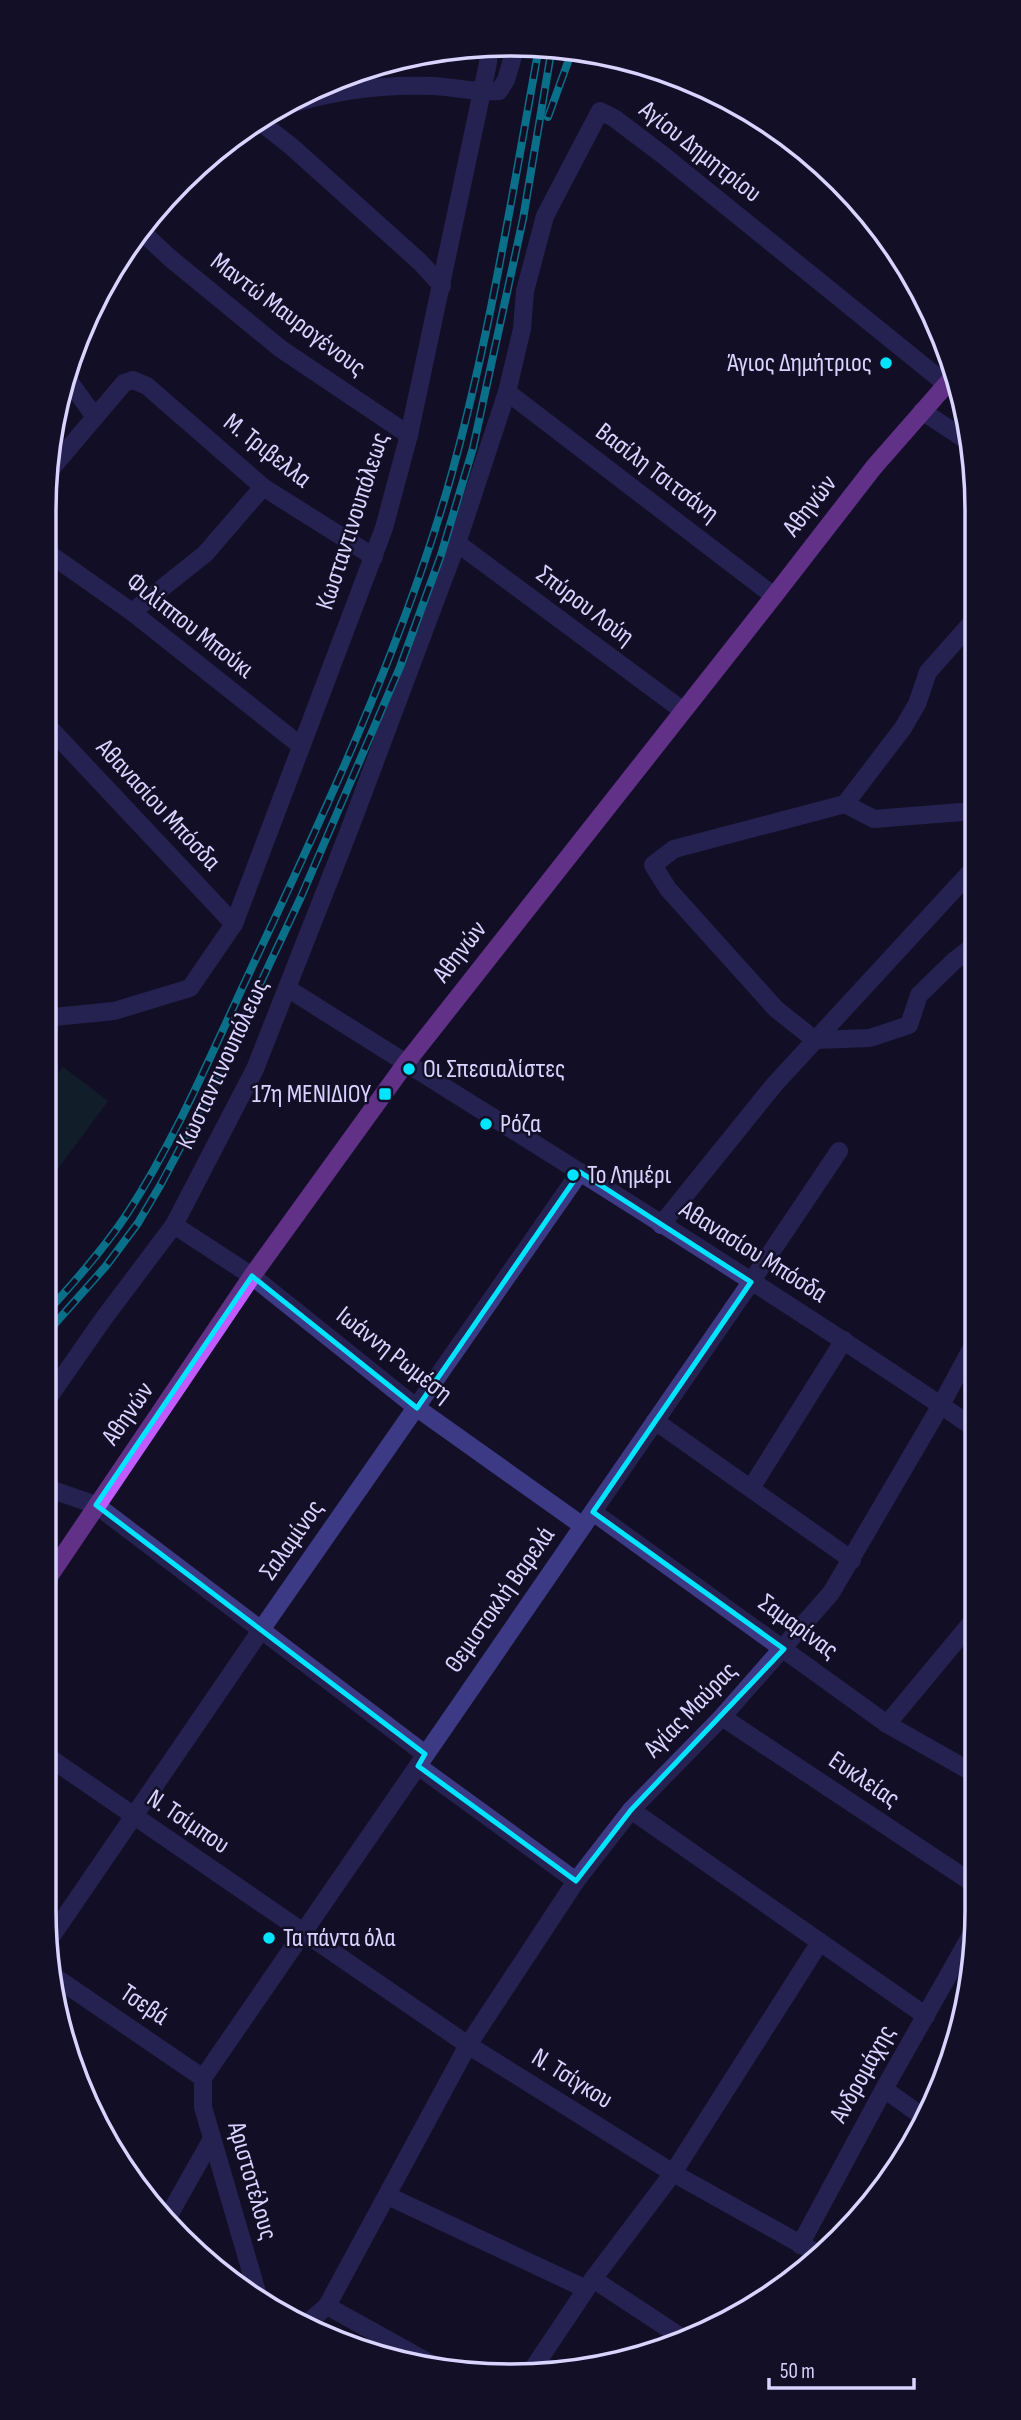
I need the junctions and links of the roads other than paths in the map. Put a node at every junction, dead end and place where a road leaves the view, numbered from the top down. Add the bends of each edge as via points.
1 (513, 56) edge
2 (488, 57) edge
3 (481, 91) junction
4 (329, 95) edge
5 (267, 127) edge
6 (148, 237) edge
7 (442, 286) junction
8 (522, 329) joint
9 (945, 378) edge
10 (947, 383) edge
11 (73, 386) edge
12 (507, 392) junction
13 (922, 411) junction
14 (96, 417) junction
15 (409, 435) junction
16 (958, 435) edge
17 (59, 460) edge
18 (262, 487) junction
19 (457, 543) junction
20 (374, 557) junction
21 (56, 558) edge
22 (774, 596) junction
23 (132, 612) junction
24 (965, 630) edge
25 (682, 710) junction
26 (56, 735) edge
27 (300, 746) junction
28 (845, 803) junction
29 (965, 812) edge
30 (965, 877) edge
31 (234, 924) junction
32 (965, 953) edge
33 (287, 988) junction
34 (56, 1017) edge
35 (815, 1040) junction
36 (406, 1063) junction
37 (839, 1151) dead end
38 (580, 1172) junction
39 (174, 1225) junction
40 (661, 1225) junction
41 (252, 1276) junction
42 (751, 1282) junction
43 (844, 1340) junction
44 (965, 1360) edge
45 (56, 1387) edge
46 (941, 1405) junction
47 (417, 1408) junction
48 (655, 1421) junction
49 (965, 1421) edge
50 (751, 1488) junction
51 (56, 1491) edge
52 (96, 1505) junction
53 (588, 1519) junction
54 (852, 1560) junction
55 (56, 1566) edge
56 (261, 1630) junction
57 (965, 1630) edge
58 (784, 1649) junction
59 (722, 1717) junction
60 (887, 1724) junction
61 (421, 1760) junction
62 (56, 1762) edge
63 (965, 1768) edge
64 (631, 1810) junction
65 (134, 1817) junction
66 (965, 1878) edge
67 (576, 1881) junction
68 (57, 1929) edge
69 (303, 1932) junction
70 (820, 1942) junction
71 (963, 1950) edge
72 (62, 1982) edge
73 (926, 2016) junction
74 (468, 2045) junction
75 (202, 2078) junction
76 (884, 2089) junction
77 (917, 2113) edge
78 (212, 2139) junction
79 (673, 2173) junction
80 (388, 2196) junction
81 (171, 2211) edge
82 (800, 2245) junction
83 (811, 2250) edge
84 (590, 2284) junction
85 (255, 2285) edge
86 (327, 2306) junction
87 (313, 2319) edge
88 (674, 2333) edge
89 (411, 2353) edge
90 (537, 2363) edge

1 - 3 street via 503,87
2 - 3 street, Κωσταντινουπόλεως
3 - 4 street via 386,85
3 - 7 street, Κωσταντινουπόλεως
5 - 7 street
6 - 15 street, Μαντώ Μαυρογένους via 281,349
7 - 15 street, Κωσταντινουπόλεως
8 - 9 street, Αγίου Δημητρίου via 525,291 545,216 600,111 614,117
8 - 12 street, Κωσταντινουπόλεως
10 - 13 main road, Αθηνών
11 - 14 street
12 - 19 street, Κωσταντινουπόλεως
12 - 22 street, Βασίλη Τσιτσάνη
13 - 16 street
13 - 22 main road, Αθηνών
14 - 17 street
14 - 18 street, Μ. Τριβελλα via 124,383 133,380 147,386
15 - 20 street, Κωσταντινουπόλεως
18 - 20 street, Μ. Τριβελλα
18 - 23 street via 205,554
19 - 25 street, Σπύρου Λούη
19 - 33 street, Κωσταντινουπόλεως
20 - 27 street, Κωσταντινουπόλεως
21 - 23 street, Φιλίππου Μπούκι
22 - 25 main road, Αθηνών
23 - 27 street, Φιλίππου Μπούκι
24 - 28 street via 928,672 903,728
25 - 36 main road, Αθηνών
26 - 31 street, Αθανασίου Μπόσδα
27 - 31 street, Κωσταντινουπόλεως
28 - 29 street via 874,820
28 - 35 street via 674,849 653,865 668,889 776,1009
30 - 35 street
31 - 34 street, Κωσταντινουπόλεως via 190,988 114,1011
32 - 35 street via 919,995 909,1025 870,1038
33 - 36 street, Αθανασίου Μπόσδα
33 - 39 street, Κωσταντινουπόλεως via 256,1069
35 - 40 street
36 - 38 street, Αθανασίου Μπόσδα
36 - 41 main road, Αθηνών
37 - 42 street, Θεμιστοκλή Βαρελά
38 - 40 street, Αθανασίου Μπόσδα
38 - 47 street, Σαλαμίνος
39 - 41 street, Ιωάννη Ρωμέση
39 - 45 street, Κωσταντινουπόλεως
40 - 42 street, Αθανασίου Μπόσδα
41 - 47 street, Ιωάννη Ρωμέση
41 - 52 main road, Αθηνών
42 - 43 street, Αθανασίου Μπόσδα
42 - 48 street, Θεμιστοκλή Βαρελά
43 - 46 street, Αθανασίου Μπόσδα
43 - 50 street
44 - 46 street, Αγίας Μαύρας
46 - 49 street, Αθανασίου Μπόσδα
46 - 54 street, Αγίας Μαύρας
47 - 53 street, Ιωάννη Ρωμέση
47 - 56 street, Σαλαμίνος
48 - 50 street
48 - 53 street, Θεμιστοκλή Βαρελά
50 - 54 street
51 - 52 street
52 - 55 main road, Αθηνών
52 - 56 street
53 - 58 street, Σαμαρίνας
53 - 61 street, Θεμιστοκλή Βαρελά
54 - 58 street, Αγίας Μαύρας
56 - 61 street
56 - 65 street, Σαλαμίνος
57 - 60 street
58 - 59 street, Αγίας Μαύρας
58 - 60 street, Σαμαρίνας
59 - 64 street, Αγίας Μαύρας
59 - 66 street, Ευκλείας
60 - 63 street, Σαμαρίνας
61 - 67 street
61 - 69 street, Θεμιστοκλή Βαρελά
62 - 65 street, N. Τσίμπου
64 - 67 street, Αγίας Μαύρας
64 - 70 street
65 - 68 street, Σαλαμίνος
65 - 69 street, N. Τσίμπου
67 - 74 street, Αγίας Μαύρας
69 - 74 street, Ν. Τσίγκου
69 - 75 street, Θεμιστοκλή Βαρελά
70 - 73 street
70 - 79 street
71 - 73 street, Ανδρομάχης
72 - 75 street, Τσεβά
73 - 76 street, Ανδρομάχης
74 - 79 street, Ν. Τσίγκου
74 - 80 street, Αγίας Μαύρας
75 - 78 street, Αριστοτέλους
76 - 77 street
76 - 82 street, Ανδρομάχης
78 - 81 street
78 - 85 street, Αριστοτέλους
79 - 82 street, Ν. Τσίγκου
79 - 84 street
80 - 84 street
80 - 86 street, Αγίας Μαύρας
82 - 83 street, Ν. Τσίγκου
84 - 88 street
84 - 90 street
86 - 87 street, Αγίας Μαύρας
86 - 89 street

